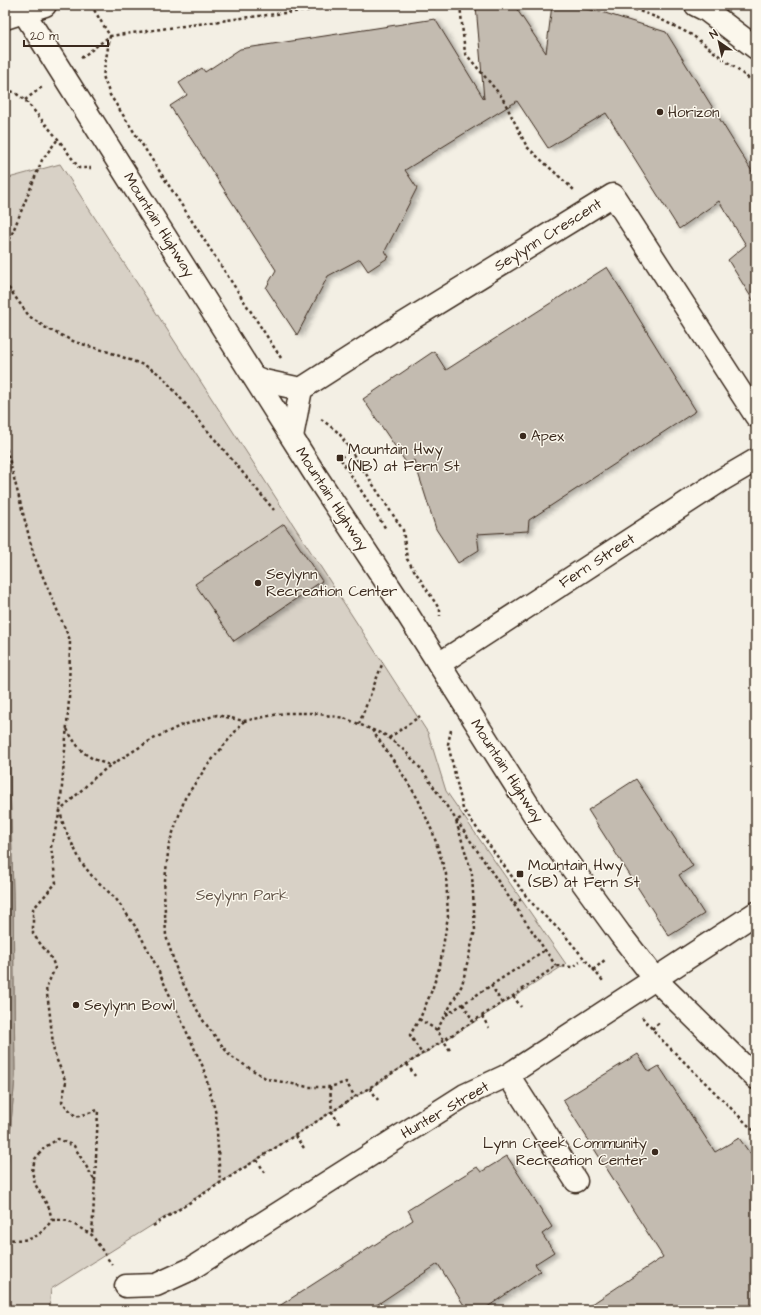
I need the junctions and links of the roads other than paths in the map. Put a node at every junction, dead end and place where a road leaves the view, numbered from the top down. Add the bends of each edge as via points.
1 (45, 5) edge
2 (696, 5) edge
3 (14, 14) edge
4 (756, 48) edge
5 (254, 377) junction
6 (301, 390) junction
7 (756, 416) edge
8 (292, 438) junction
9 (756, 460) edge
10 (439, 664) junction
11 (756, 914) edge
12 (655, 979) junction
13 (508, 1075) junction
14 (756, 1078) edge
15 (576, 1181) dead end
16 (126, 1286) road end

1 - 3 street
2 - 4 street
3 - 5 street, Mountain Highway
5 - 6 street
5 - 8 street, Mountain Highway
6 - 7 street, Seylynn Crescent via 390,332 613,195
6 - 8 street
8 - 10 street, Mountain Highway
9 - 10 street, Fern Street
10 - 12 street, Mountain Highway via 542,826
11 - 12 street, Hunter Street
12 - 13 street, Hunter Street
12 - 14 street, Mountain Highway
13 - 15 street
13 - 16 street, Hunter Street via 465,1095 189,1270 156,1285

